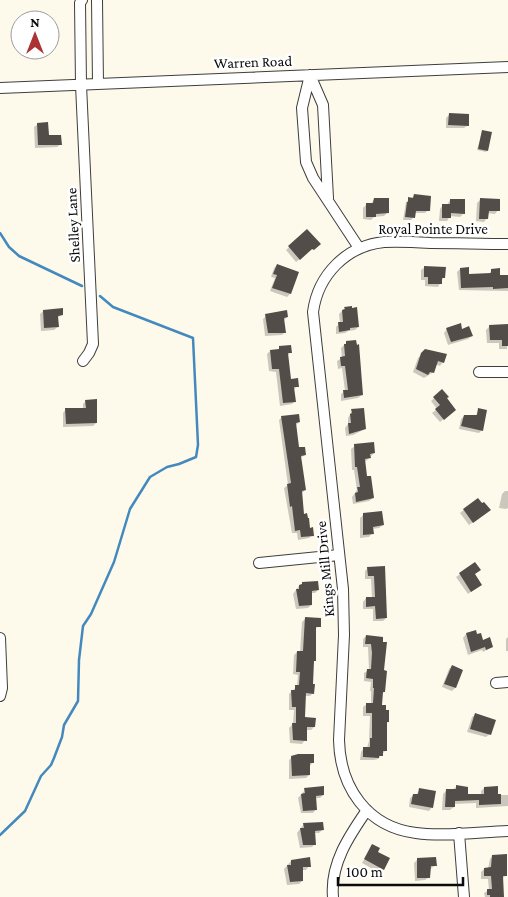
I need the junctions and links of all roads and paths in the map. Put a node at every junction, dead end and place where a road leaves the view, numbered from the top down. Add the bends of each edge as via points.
1 (82, 0) edge
2 (96, 0) edge
3 (508, 67) edge
4 (310, 75) junction
5 (98, 84) junction
6 (81, 85) junction
7 (0, 88) edge
8 (328, 199) junction
9 (508, 244) edge
10 (359, 248) junction
11 (83, 361) dead end
12 (479, 372) dead end
13 (508, 372) edge
14 (340, 554) junction
15 (259, 562) dead end
16 (0, 638) edge
17 (1, 668) edge
18 (508, 682) edge
19 (496, 683) dead end
20 (0, 696) edge
21 (367, 810) junction
22 (508, 831) edge
23 (459, 833) junction
24 (333, 897) edge
25 (464, 897) edge

1 - 6 street, Shelley Lane
2 - 5 street
3 - 4 street, Warren Road
4 - 5 street, Warren Road
4 - 8 street via 323,105
4 - 8 street via 302,108 306,162
5 - 6 street, Warren Road
6 - 7 street, Warren Road
6 - 11 street, Shelley Lane via 93,344
8 - 10 street
9 - 10 street, Royal Pointe Drive via 385,242
10 - 14 street, Kings Mill Drive via 328,273 318,292 313,312
12 - 13 street
14 - 15 street
14 - 21 street, Kings Mill Drive via 345,620 339,755 349,786
16 - 17 street
17 - 20 street
18 - 19 street
21 - 23 street, Kings Mill Drive via 385,823 407,832
21 - 24 street via 342,850 335,873
22 - 23 street, Kings Mill Drive
23 - 25 street

